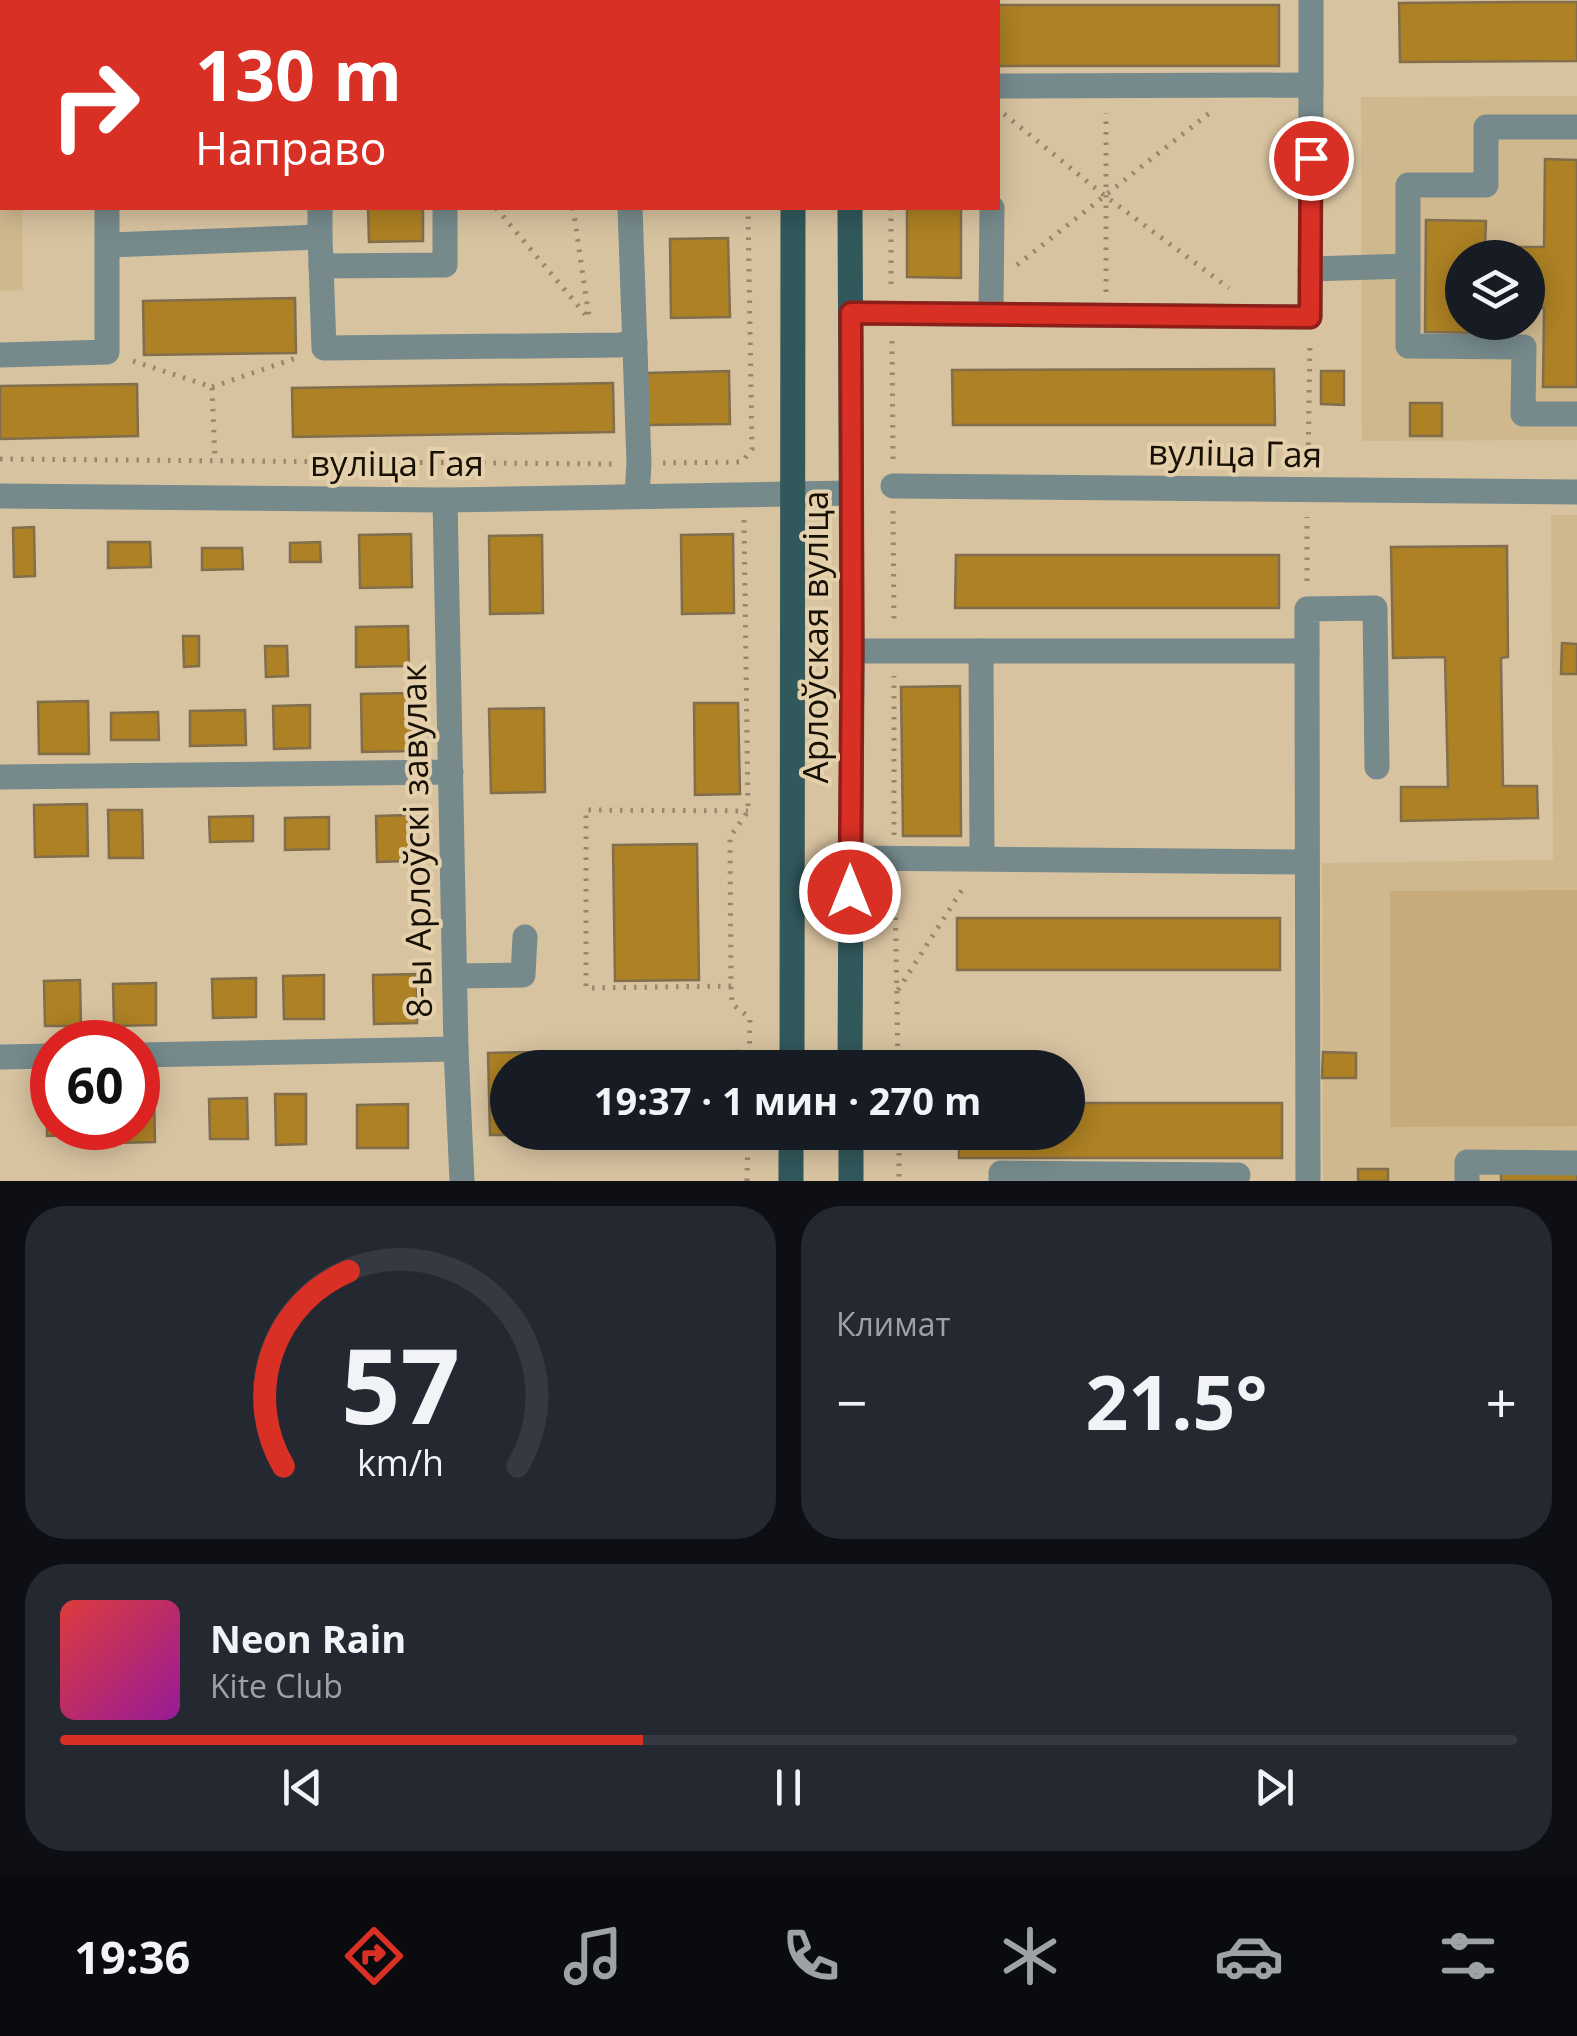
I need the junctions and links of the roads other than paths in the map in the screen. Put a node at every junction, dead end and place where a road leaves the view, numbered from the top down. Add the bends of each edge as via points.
1 (1311, 0) edge
2 (1311, 84) junction
3 (1000, 86) edge
4 (1577, 127) edge
5 (108, 210) edge
6 (320, 210) edge
7 (445, 210) edge
8 (630, 210) edge
9 (793, 210) edge
10 (850, 210) edge
11 (992, 210) edge
12 (320, 238) junction
13 (108, 245) junction
14 (321, 266) junction
15 (1408, 266) junction
16 (1310, 268) junction
17 (851, 313) junction
18 (992, 314) junction
19 (635, 342) junction
20 (0, 355) edge
21 (1577, 414) edge
22 (893, 486) dead end
23 (1577, 492) edge
24 (851, 493) junction
25 (793, 494) junction
26 (0, 496) edge
27 (637, 496) junction
28 (445, 500) junction
29 (852, 651) junction
30 (981, 651) junction
31 (1307, 651) junction
32 (1377, 767) dead end
33 (451, 772) junction
34 (0, 777) edge
35 (850, 858) junction
36 (982, 858) junction
37 (1307, 862) junction
38 (524, 937) dead end
39 (455, 976) junction
40 (456, 1049) junction
41 (792, 1050) edge
42 (850, 1050) edge
43 (160, 1055) edge
44 (30, 1056) edge
45 (0, 1057) edge
46 (791, 1150) edge
47 (850, 1150) edge
48 (1577, 1163) edge
49 (1238, 1175) dead end
50 (462, 1181) edge
51 (791, 1181) edge
52 (851, 1181) edge
53 (1000, 1181) edge
54 (1308, 1181) edge
55 (1467, 1181) edge

1 - 2 street
2 - 3 street
2 - 16 street
4 - 15 street via 1486,126 1486,185 1408,185
5 - 13 street
6 - 12 street
7 - 14 street via 445,265
8 - 19 street
9 - 25 main road, Арлоўская вуліца
10 - 17 main road, Арлоўская вуліца
11 - 18 street
12 - 13 street
12 - 14 street
13 - 20 street via 106,352
14 - 19 street via 324,348
15 - 16 street
15 - 21 street via 1408,346 1524,347 1523,414
16 - 18 street via 1310,317
17 - 18 street
17 - 24 main road, Арлоўская вуліца
19 - 27 street
22 - 23 street, вуліца Гая
24 - 25 street, вуліца Гая
24 - 29 main road, Арлоўская вуліца
25 - 27 street, вуліца Гая
25 - 41 main road, Арлоўская вуліца
26 - 28 street, вуліца Гая
27 - 28 street, вуліца Гая
28 - 33 street, 8-ы Арлоўскі завулак
29 - 30 street
29 - 35 main road, Арлоўская вуліца
30 - 31 street
30 - 36 street
31 - 32 street via 1307,609 1375,608
31 - 37 street
33 - 34 street
33 - 39 street, 8-ы Арлоўскі завулак
35 - 36 street
35 - 42 main road, Арлоўская вуліца
36 - 37 street
37 - 54 street
38 - 39 street via 523,975
39 - 40 street, 8-ы Арлоўскі завулак
40 - 43 street
40 - 50 street, 8-ы Арлоўскі завулак
44 - 45 street
46 - 51 main road
47 - 52 main road
48 - 55 street via 1467,1162
49 - 53 street via 1000,1173

